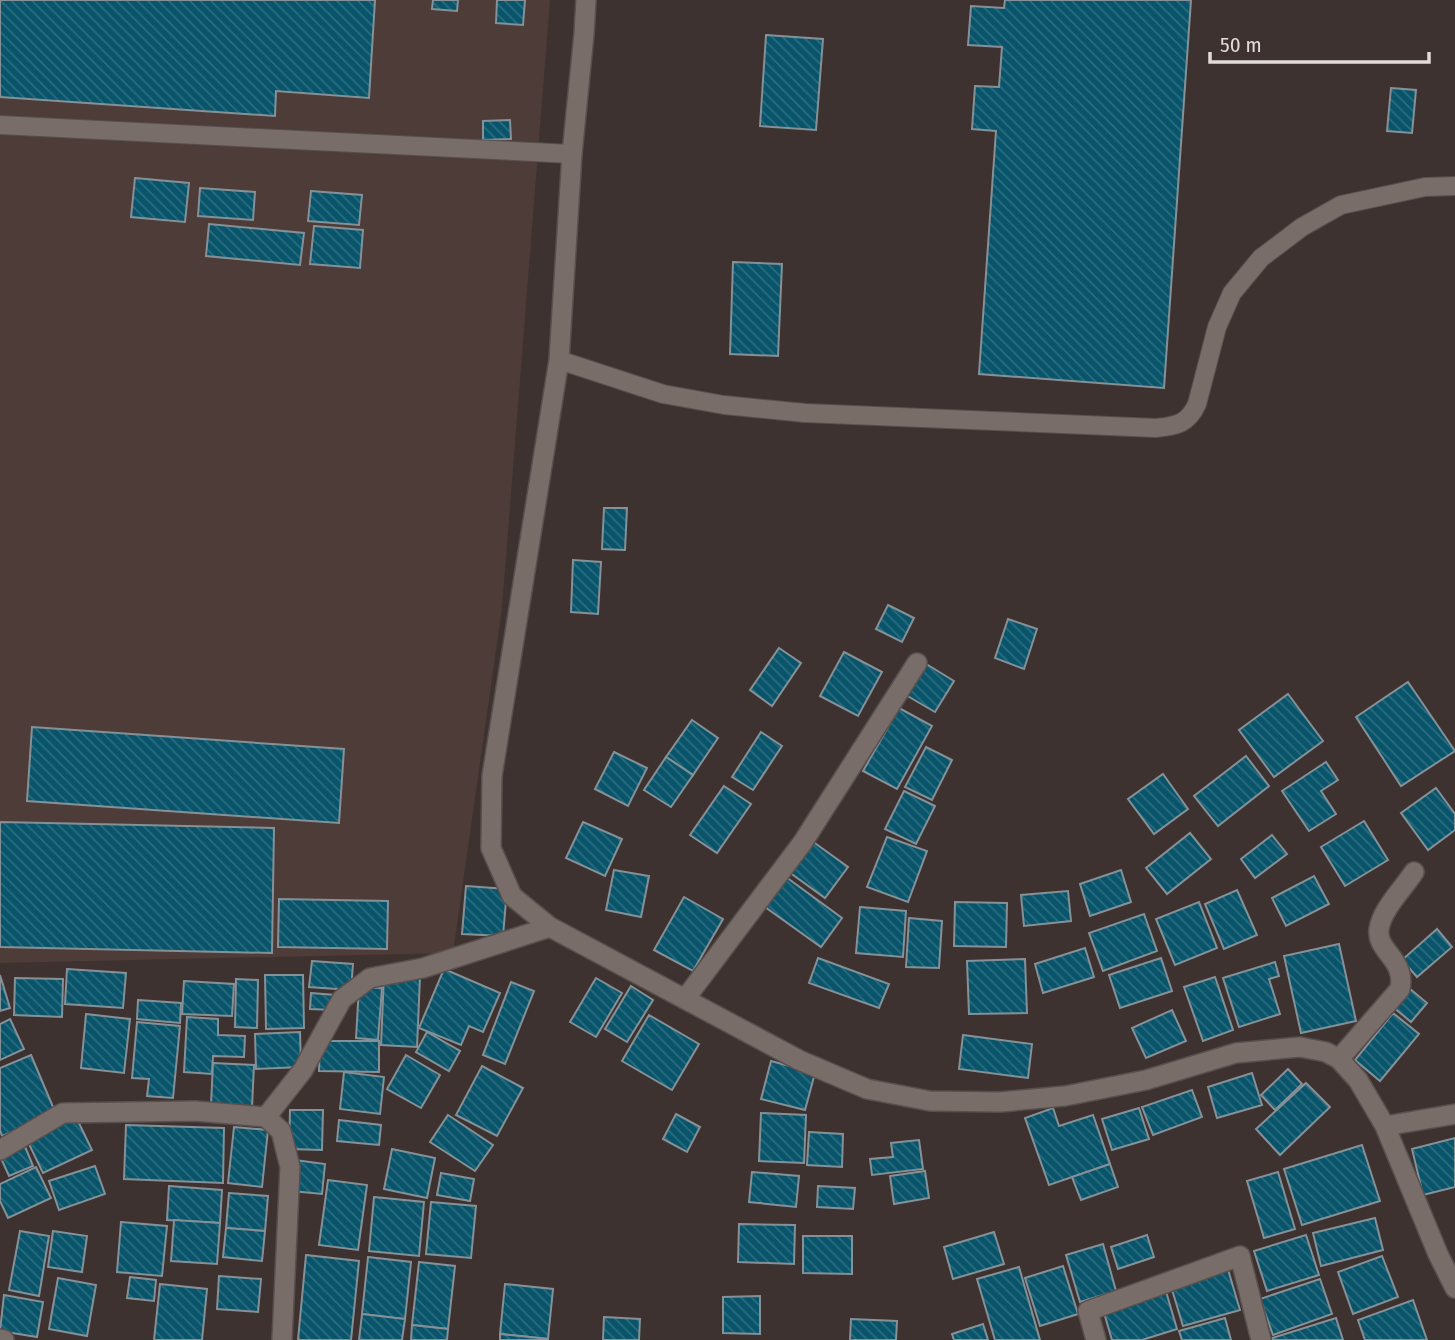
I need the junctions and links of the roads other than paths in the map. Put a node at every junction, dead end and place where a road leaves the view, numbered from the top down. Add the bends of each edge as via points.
1 (586, 0) edge
2 (0, 125) edge
3 (572, 154) junction
4 (1455, 186) edge
5 (559, 360) junction
6 (917, 663) dead end
7 (1414, 872) dead end
8 (550, 927) junction
9 (685, 999) junction
10 (1339, 1059) junction
11 (1455, 1114) edge
12 (266, 1117) junction
13 (1385, 1126) junction
14 (0, 1150) edge
15 (1455, 1288) edge
16 (282, 1340) edge
17 (1096, 1340) edge
18 (1261, 1340) edge

1 - 3 street
2 - 3 lane
3 - 5 street
4 - 5 lane via 1425,187 1341,205 1261,258 1232,293 1217,327 1197,404 1192,415 1177,426 805,413 724,405 663,394
5 - 8 street via 492,776 491,848 512,896
6 - 9 street via 803,842
7 - 10 street via 1379,927 1382,944 1400,970 1400,989
8 - 9 street
8 - 12 street via 423,968 370,978 342,999 303,1070
9 - 10 street via 799,1060 867,1089 930,1101 1000,1102 1065,1096 1146,1080 1236,1054 1300,1047
10 - 13 street
11 - 13 street
12 - 14 street via 195,1111 63,1113
12 - 16 street via 281,1131 290,1167
13 - 15 street
17 - 18 street via 1088,1311 1240,1256

